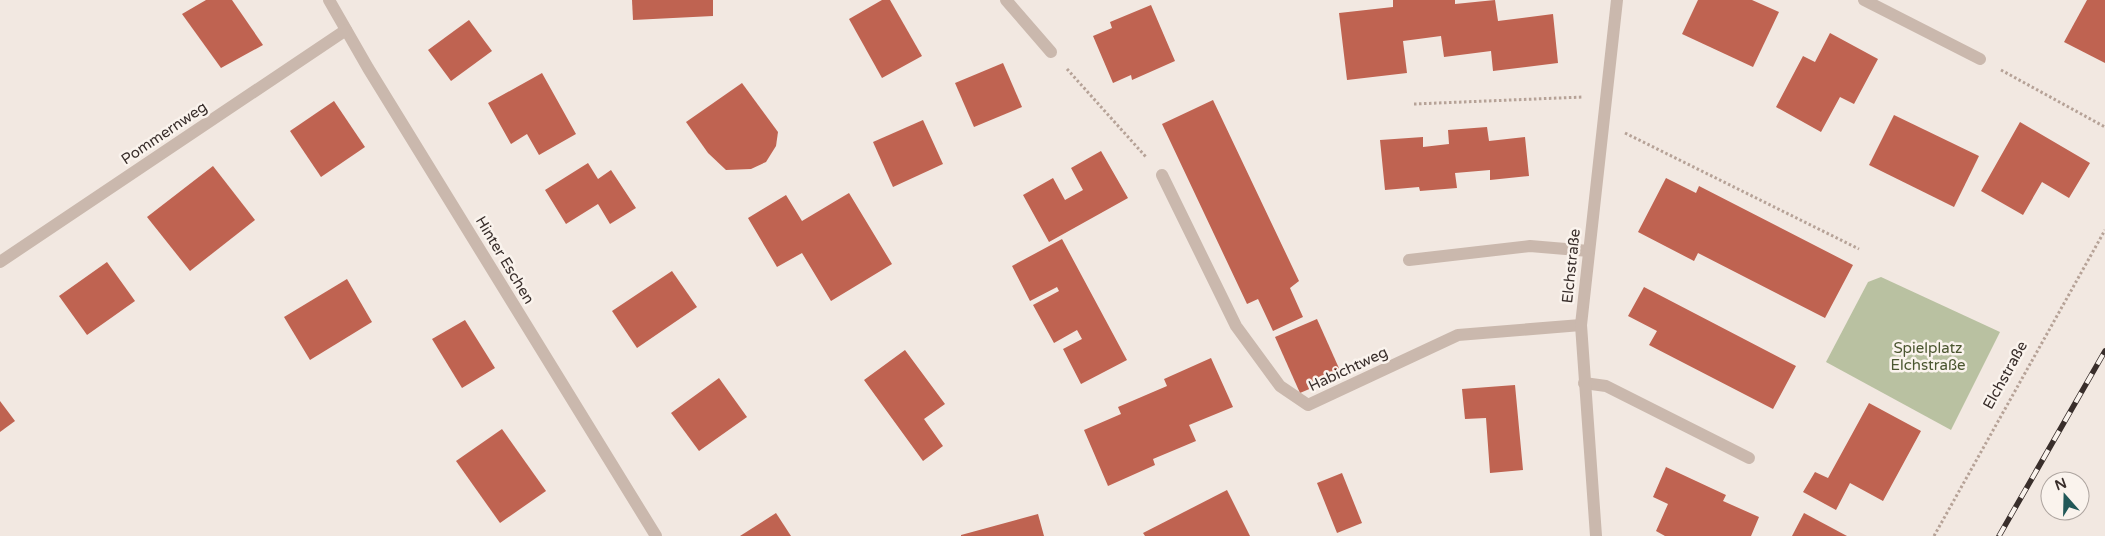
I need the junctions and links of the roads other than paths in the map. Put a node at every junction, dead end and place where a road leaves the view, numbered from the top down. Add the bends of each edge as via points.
1 (330, 0) edge
2 (1006, 0) edge
3 (1617, 0) edge
4 (1864, 0) edge
5 (346, 30) junction
6 (1051, 52) road end
7 (1980, 59) road end
8 (1162, 175) road end
9 (1589, 251) junction
10 (1409, 260) dead end
11 (0, 262) edge
12 (1581, 325) junction
13 (1584, 383) junction
14 (1748, 458) dead end
15 (656, 536) edge
16 (1596, 536) edge

1 - 5 street, Hinter Eschen
2 - 6 street
3 - 9 street, Elchstraße
4 - 7 street
5 - 11 street, Pommernweg
5 - 15 street, Hinter Eschen
8 - 12 street, Habichtweg via 1236,326 1280,386 1308,405 1458,335
9 - 10 street via 1530,246
9 - 12 street, Elchstraße
12 - 13 street, Elchstraße
13 - 14 street via 1606,386
13 - 16 street, Elchstraße

